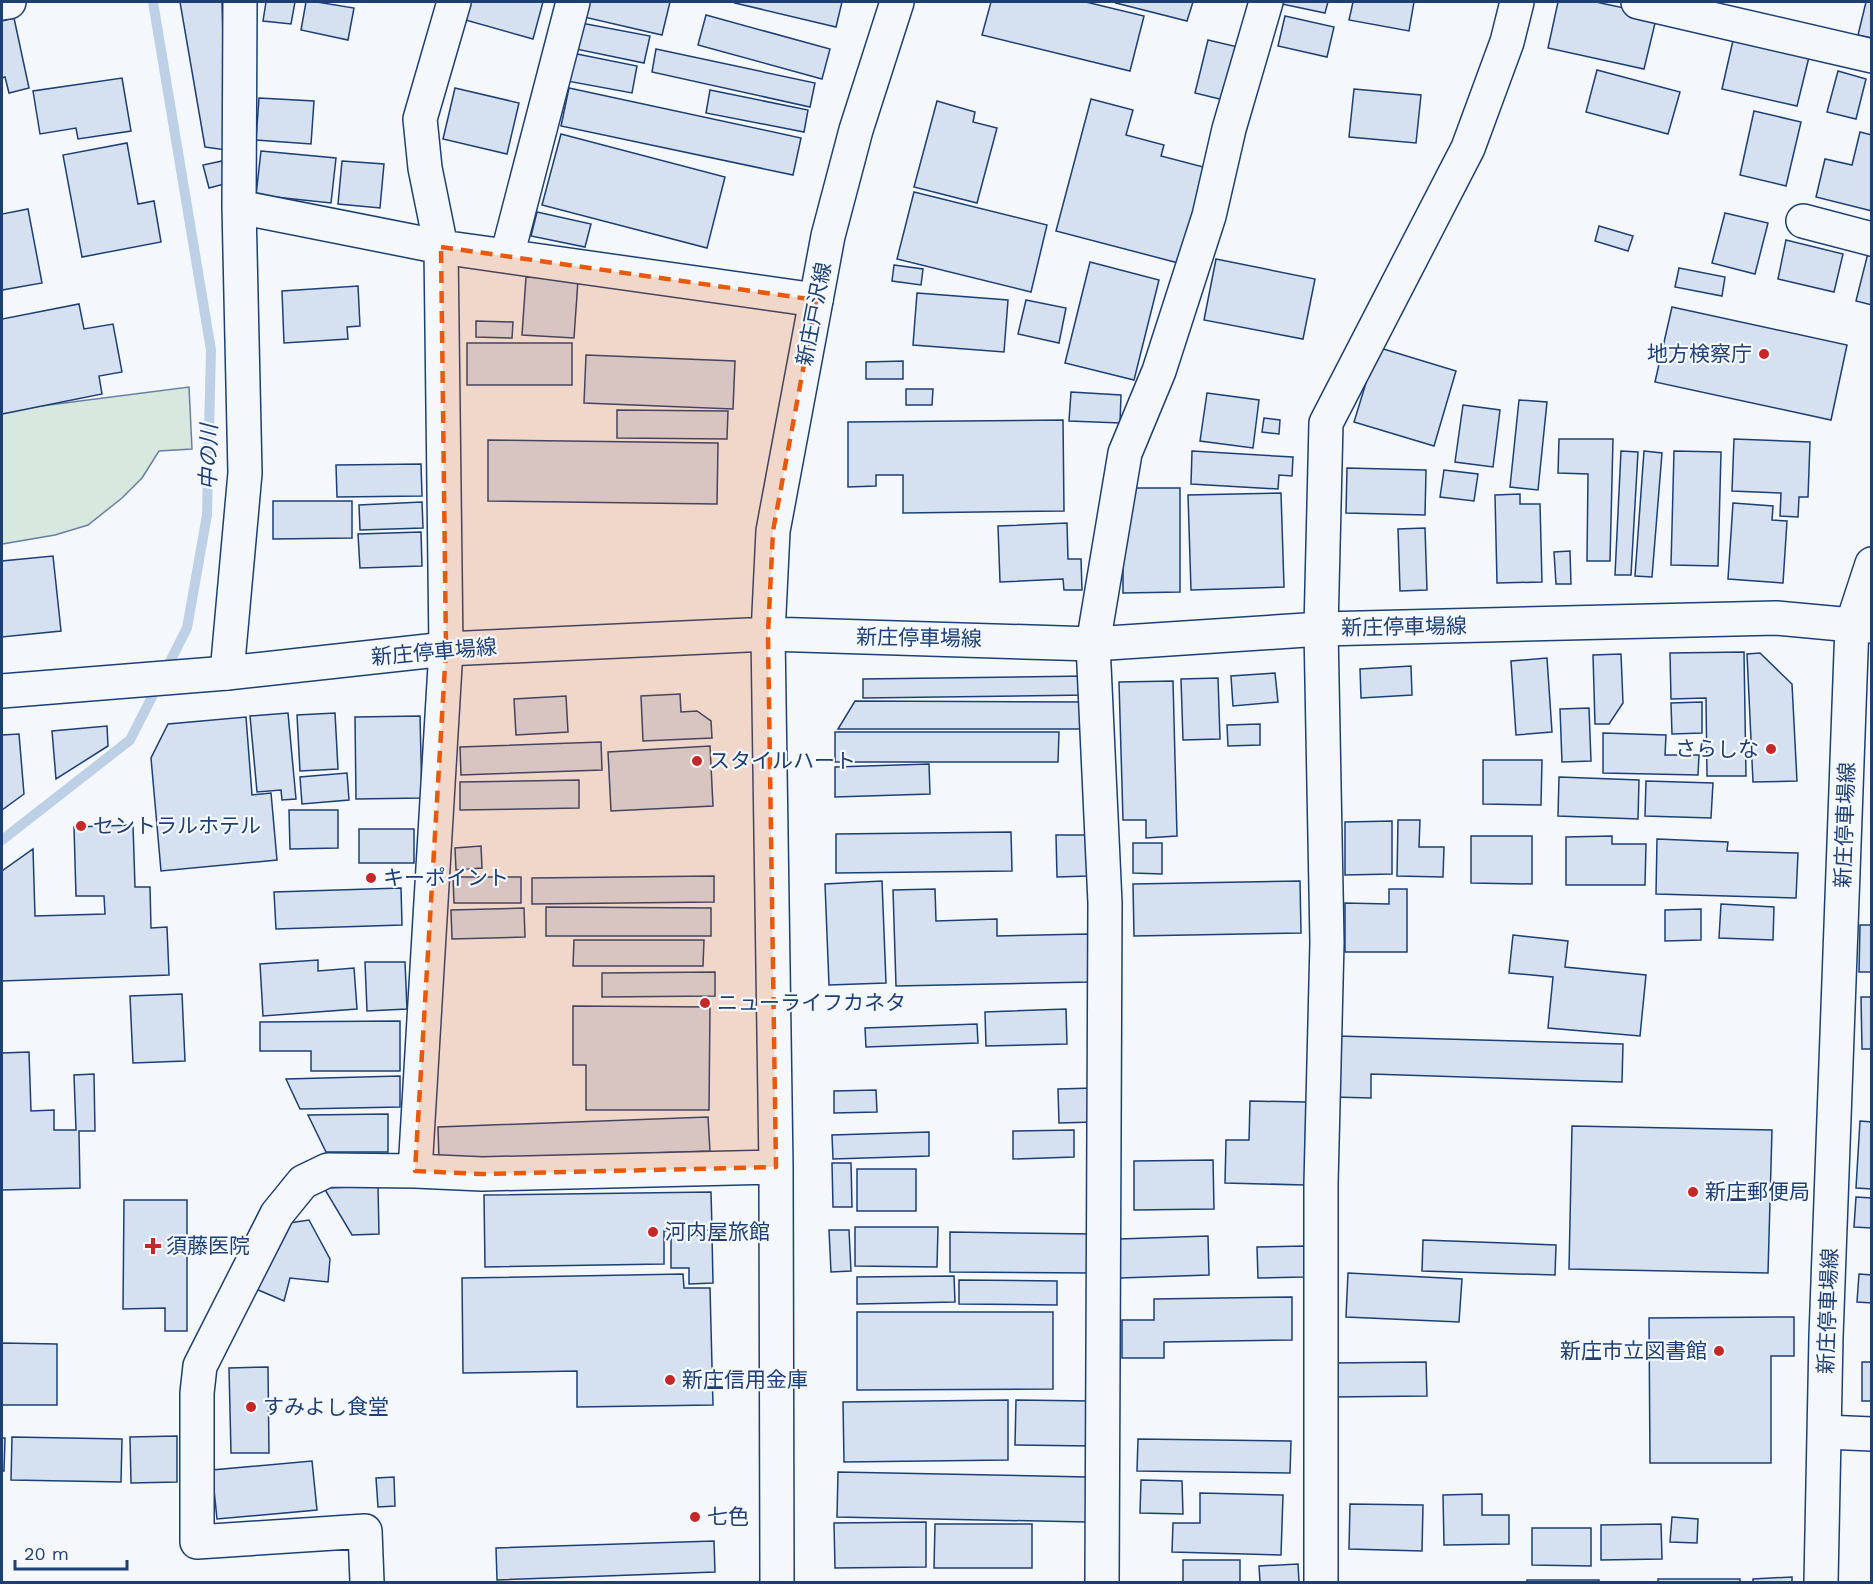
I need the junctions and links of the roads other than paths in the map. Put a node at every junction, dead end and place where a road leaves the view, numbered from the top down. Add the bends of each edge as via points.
1 (9, 2) edge
2 (240, 2) edge
3 (454, 2) edge
4 (573, 2) edge
5 (897, 2) edge
6 (1266, 2) edge
7 (1516, 2) edge
8 (1638, 2) edge
9 (2, 3) edge
10 (1872, 56) edge
11 (239, 207) junction
12 (1803, 221) dead end
13 (1872, 238) edge
14 (441, 247) junction
15 (507, 256) junction
16 (816, 300) junction
17 (1872, 564) edge
18 (1862, 626) edge
19 (1321, 629) junction
20 (768, 634) junction
21 (1093, 644) junction
22 (446, 649) junction
23 (227, 673) junction
24 (2, 691) edge
25 (776, 1167) junction
26 (415, 1171) junction
27 (1825, 1432) junction
28 (1872, 1434) edge
29 (367, 1582) edge
30 (777, 1582) edge
31 (1102, 1582) edge
32 (1321, 1582) edge
33 (1821, 1582) edge

1 - 9 street
2 - 11 street
3 - 14 street via 420,119 424,168
4 - 15 street
5 - 16 street, 新庄戸沢線 via 856,130
6 - 21 street via 1229,129 1209,216 1159,371 1125,453
7 - 19 street via 1507,42 1468,148 1326,423
8 - 10 street
11 - 14 street
11 - 23 street via 245,473
12 - 13 street
14 - 15 street
14 - 22 street
15 - 16 street
16 - 20 street, 新庄戸沢線 via 773,531
17 - 18 street
18 - 19 street, 新庄停車場線 via 1776,618
18 - 27 street, 新庄停車場線 via 1826,1337
19 - 21 street, 新庄停車場線
19 - 32 street via 1327,942 1321,1185
20 - 21 street, 新庄停車場線
20 - 22 street, 新庄停車場線
20 - 25 street, 新庄戸沢線
21 - 31 street via 1105,903
22 - 23 street, 新庄停車場線
22 - 26 street
23 - 24 street, 新庄停車場線
25 - 26 street via 482,1174
25 - 30 street, 新庄戸沢線
26 - 29 street via 328,1170 303,1182 277,1214 200,1366 196,1542 365,1531
27 - 28 street
27 - 33 street, 新庄停車場線

